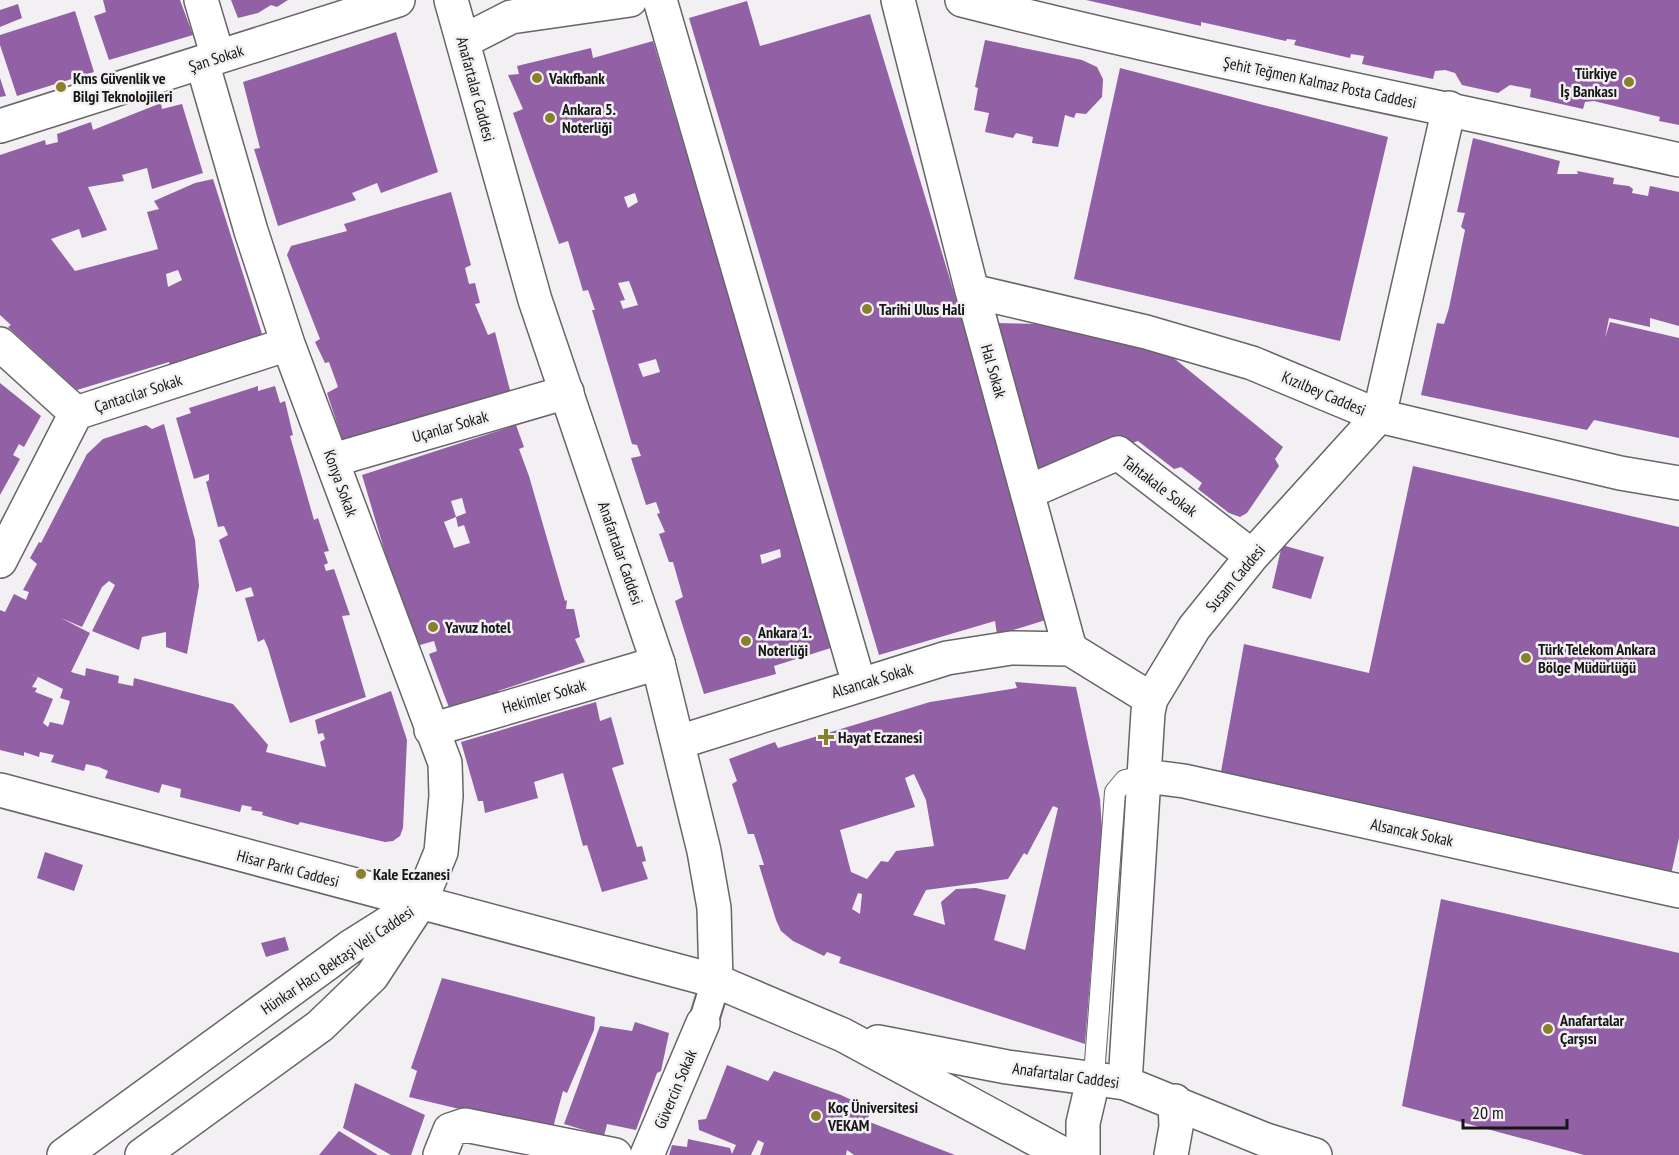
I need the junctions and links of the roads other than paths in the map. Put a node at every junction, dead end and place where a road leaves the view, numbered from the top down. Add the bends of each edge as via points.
1 (201, 0) edge
2 (398, 0) edge
3 (451, 0) edge
4 (630, 0) edge
5 (660, 0) edge
6 (898, 0) edge
7 (962, 0) edge
8 (464, 41) junction
9 (210, 60) junction
10 (1449, 108) junction
11 (0, 126) edge
12 (1679, 160) edge
13 (972, 291) junction
14 (0, 344) edge
15 (288, 344) junction
16 (567, 392) junction
17 (76, 414) junction
18 (1379, 416) junction
19 (333, 460) junction
20 (1679, 483) edge
21 (1028, 492) junction
22 (1252, 556) junction
23 (0, 561) edge
24 (1070, 649) junction
25 (658, 663) junction
26 (859, 684) junction
27 (1151, 699) junction
28 (431, 730) junction
29 (679, 742) junction
30 (1145, 776) junction
31 (0, 790) edge
32 (1679, 891) edge
33 (420, 903) junction
34 (716, 981) junction
35 (703, 1023) joint
36 (843, 1035) junction
37 (1109, 1079) junction
38 (1174, 1101) junction
39 (64, 1155) edge
40 (142, 1155) edge
41 (440, 1155) edge
42 (615, 1155) edge
43 (647, 1155) edge
44 (1065, 1155) edge
45 (1083, 1155) edge
46 (1171, 1155) edge
47 (1315, 1155) edge

1 - 9 street, Konya Sokak
2 - 9 street, Şan Sokak
3 - 8 street, Anafartalar Caddesi
4 - 8 street via 511,17
5 - 26 street
6 - 13 street, Hal Sokak
7 - 10 street, Şehit Teğmen Kalmaz Posta Caddesi via 1113,38
8 - 16 street, Anafartalar Caddesi via 536,300
9 - 11 street, Şan Sokak
9 - 15 street, Konya Sokak via 251,231
10 - 12 street, Şehit Teğmen Kalmaz Posta Caddesi
10 - 18 street, Susam Caddesi
13 - 18 street, Kızılbey Caddesi via 1146,332 1252,363
13 - 21 street, Hal Sokak
14 - 17 street
15 - 17 street, Çantacılar Sokak
15 - 19 street, Konya Sokak
16 - 19 street, Uçanlar Sokak
16 - 25 street, Anafartalar Caddesi
17 - 23 street, Çantacılar Sokak
18 - 20 street, Kızılbey Caddesi via 1620,473
18 - 22 street, Susam Caddesi
19 - 28 street, Konya Sokak
21 - 22 street, Tahtakale Sokak via 1118,453
21 - 24 street, Hal Sokak
22 - 27 street, Susam Caddesi via 1194,628
24 - 26 street, Alsancak Sokak via 1011,648 947,658
24 - 27 street
25 - 28 street, Hekimler Sokak
25 - 29 street, Anafartalar Caddesi
26 - 29 street, Alsancak Sokak
27 - 30 street, Susam Caddesi
28 - 33 street, Konya Sokak via 445,763 446,796 441,852
29 - 34 street, Anafartalar Caddesi via 714,908
30 - 32 street, Alsancak Sokak via 1184,781
30 - 37 street, Susam Caddesi
31 - 33 street, Hisar Parkı Caddesi
33 - 34 street, Hisar Parkı Caddesi
33 - 39 street, Hünkar Hacı Bektaşi Veli Caddesi via 350,947
33 - 40 street, Hünkar Hacı Bektaşi Veli Caddesi via 372,976 320,1026
34 - 35 street
34 - 36 street, Anafartalar Caddesi
35 - 43 street, Güvercin Sokak
36 - 37 street, Anafartalar Caddesi via 1007,1067
36 - 44 street, Anafartalar Caddesi
37 - 38 street, Anafartalar Caddesi
37 - 45 street, Susam Caddesi via 1083,1123
38 - 46 street via 1176,1127
38 - 47 street, Anafartalar Caddesi via 1266,1140
41 - 42 street via 450,1130 465,1125

